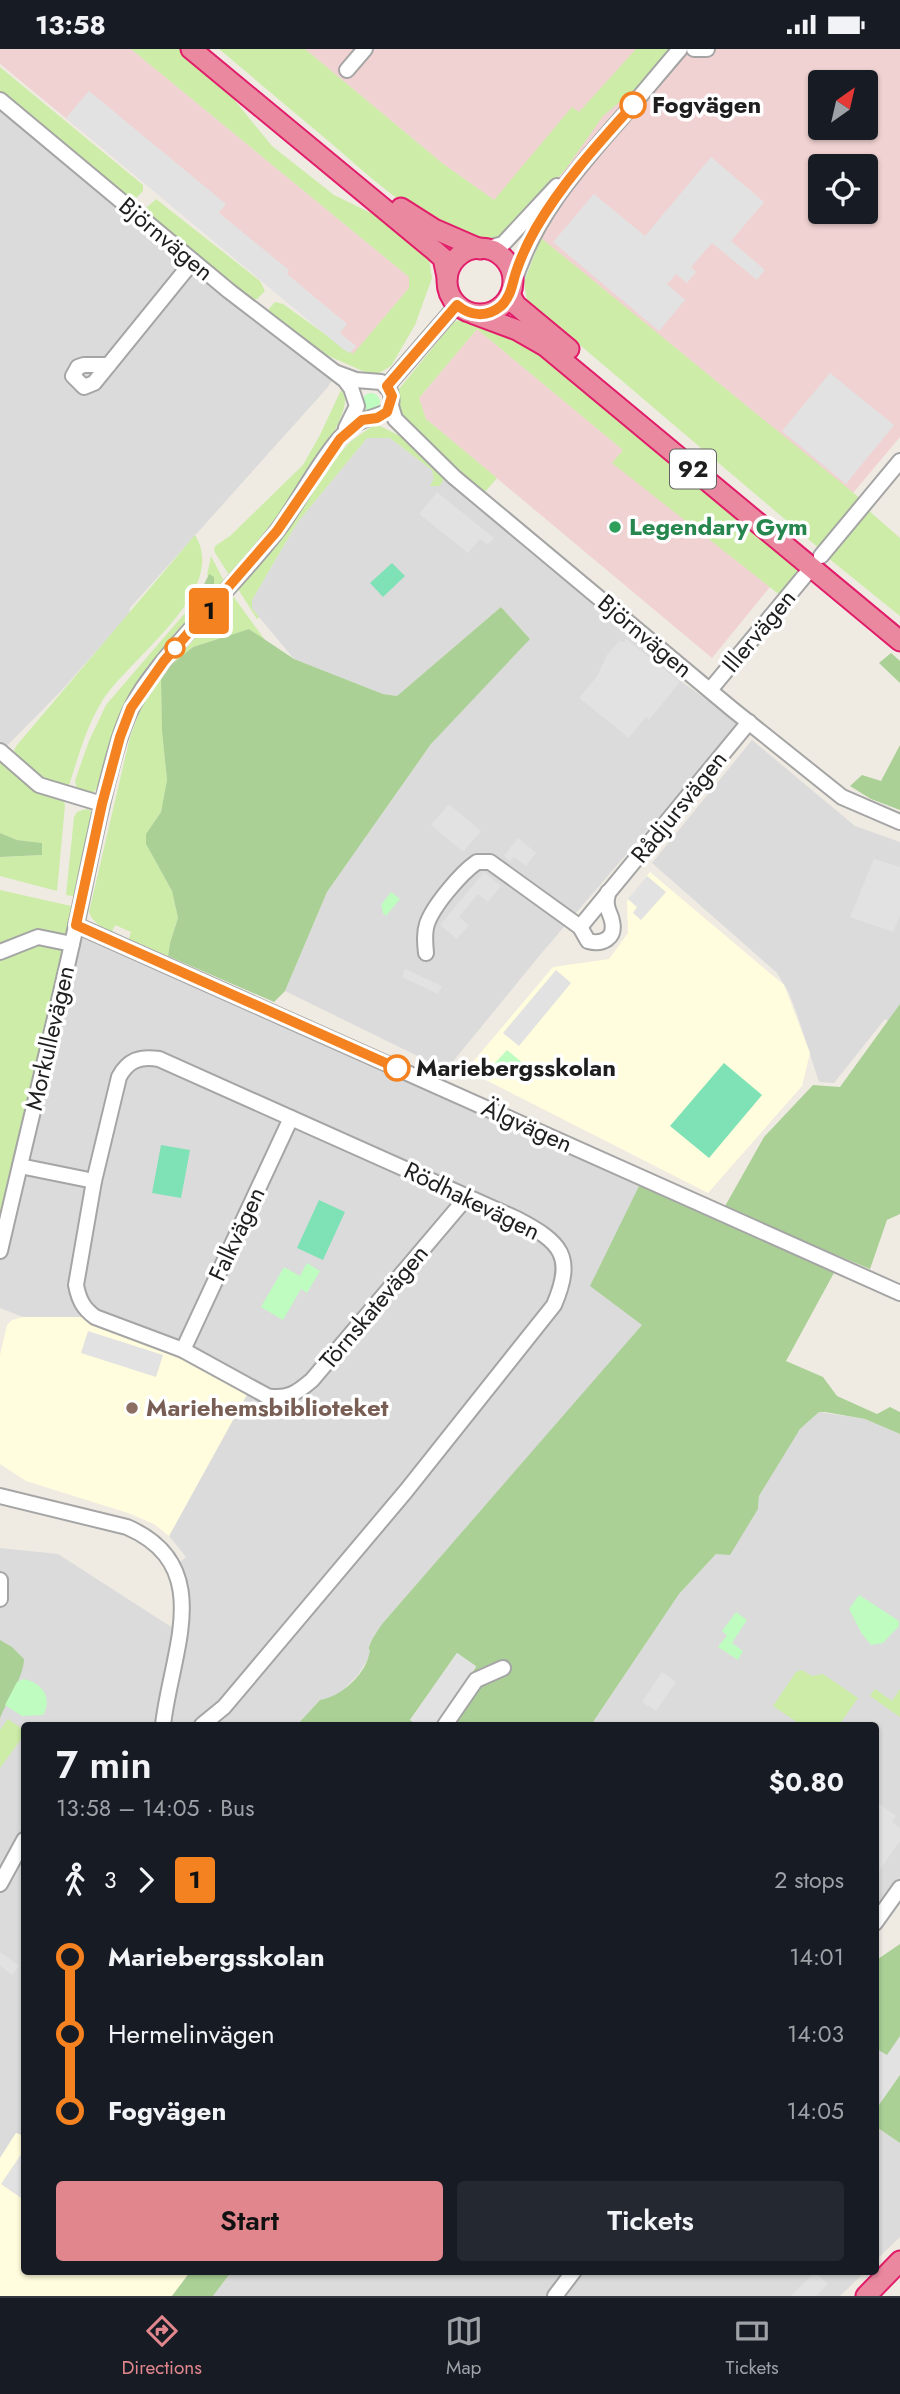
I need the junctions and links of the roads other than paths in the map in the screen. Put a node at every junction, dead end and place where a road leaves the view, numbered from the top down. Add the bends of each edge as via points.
1 (191, 49) edge
2 (210, 49) edge
3 (365, 49) edge
4 (680, 49) edge
5 (694, 49) edge
6 (707, 49) edge
7 (347, 71) dead end
8 (0, 100) edge
9 (572, 174) junction
10 (483, 249) junction
11 (193, 261) junction
12 (447, 277) junction
13 (511, 292) junction
14 (466, 309) junction
15 (109, 365) dead end
16 (337, 373) junction
17 (367, 382) junction
18 (387, 386) junction
19 (356, 403) junction
20 (391, 406) junction
21 (376, 417) junction
22 (405, 429) junction
23 (340, 439) junction
24 (900, 461) edge
25 (821, 557) dead end
26 (807, 573) dead end
27 (900, 627) edge
28 (900, 641) edge
29 (710, 690) junction
30 (749, 722) junction
31 (0, 751) edge
32 (102, 804) junction
33 (900, 822) edge
34 (608, 892) junction
35 (76, 925) junction
36 (580, 927) junction
37 (72, 944) junction
38 (0, 952) edge
39 (426, 953) dead end
40 (292, 1118) junction
41 (20, 1166) junction
42 (94, 1181) junction
43 (467, 1197) junction
44 (0, 1251) edge
45 (900, 1293) edge
46 (183, 1350) junction
47 (0, 1496) edge
48 (0, 1580) edge
49 (0, 1599) edge
50 (503, 1668) dead end
51 (164, 1722) edge
52 (206, 1722) edge
53 (447, 1722) edge
54 (21, 1846) edge
55 (0, 1884) edge
56 (900, 1888) edge
57 (879, 1917) edge
58 (900, 2261) edge
59 (571, 2275) edge
60 (900, 2277) edge
61 (555, 2296) edge
62 (866, 2296) edge
63 (881, 2296) edge

1 - 12 highway via 443,258
2 - 10 highway via 402,209 434,229
3 - 7 street
4 - 9 street
5 - 6 street
8 - 11 street, Björnvägen
9 - 10 street via 503,244
9 - 13 street via 536,229
10 - 12 highway via 458,256
10 - 13 highway via 508,264
11 - 15 street
11 - 16 street, Björnvägen
12 - 14 highway via 450,295
13 - 14 highway via 493,311
13 - 27 highway, 92 via 522,310
14 - 18 street
14 - 28 highway, 92 via 545,346
16 - 17 street, Björnvägen
16 - 19 street, Björnvägen
17 - 18 street, Björnvägen
17 - 19 street via 360,387
18 - 20 street, Björnvägen
19 - 21 street, Björnvägen via 361,412
19 - 23 street
20 - 21 street
20 - 22 street, Björnvägen
21 - 22 street, Björnvägen
21 - 23 street, Morkullevägen via 362,420
22 - 29 street, Björnvägen via 478,498
23 - 32 street, Morkullevägen via 277,531 144,687 120,737
24 - 25 street
26 - 29 street, Illervägen
29 - 30 street, Björnvägen
30 - 33 street, Björnvägen via 842,797
30 - 34 street, Rådjursvägen
31 - 32 street via 40,785
32 - 35 street, Morkullevägen
34 - 36 street, Rådjursvägen
34 - 36 street via 606,904 613,924 609,940 599,944 588,941
35 - 37 street, Morkullevägen
35 - 45 street, Älgvägen
36 - 39 street via 490,863 477,862 427,924
37 - 38 street via 38,937
37 - 41 street, Morkullevägen
40 - 42 street, Rödhakevägen via 159,1059 134,1060 119,1077
40 - 43 street, Rödhakevägen
40 - 46 street, Falkvägen
41 - 42 street
41 - 44 street, Morkullevägen
42 - 46 street, Törnskatevägen via 76,1285 79,1300 95,1317
43 - 46 street, Törnskatevägen via 297,1392 267,1396
43 - 52 street, Rödhakevägen via 545,1234 560,1250 565,1276 554,1305 352,1556 224,1707
47 - 51 street via 127,1527 167,1555 183,1596
48 - 49 street
50 - 53 street via 476,1680
54 - 55 street
56 - 57 street
58 - 62 highway
59 - 61 street
60 - 63 highway

